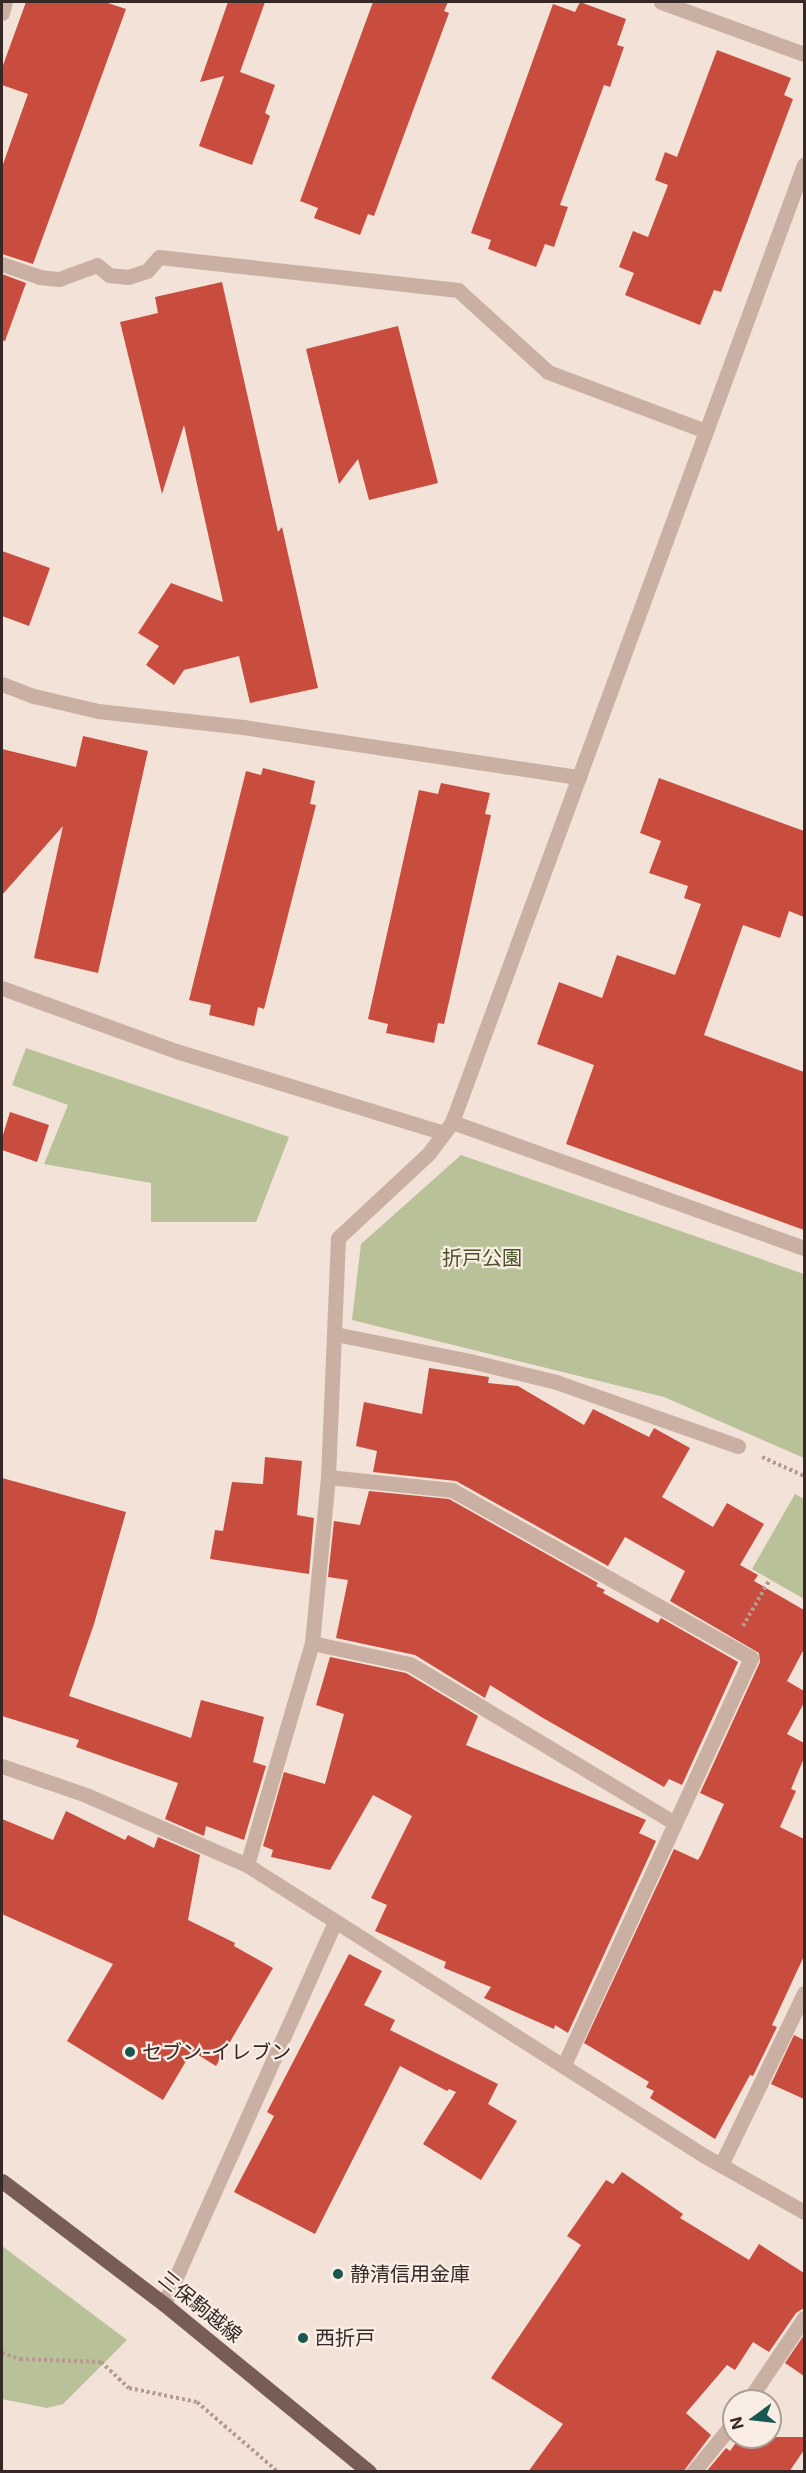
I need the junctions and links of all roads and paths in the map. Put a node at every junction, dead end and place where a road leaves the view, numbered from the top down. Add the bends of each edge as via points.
1 (5, 2) edge
2 (661, 2) edge
3 (2, 13) edge
4 (804, 54) edge
5 (804, 165) edge
6 (2, 264) edge
7 (706, 431) junction
8 (2, 684) edge
9 (579, 777) junction
10 (2, 988) edge
11 (448, 1127) junction
12 (804, 1248) edge
13 (334, 1334) junction
14 (738, 1446) joint
15 (804, 1476) edge
16 (328, 1477) junction
17 (770, 1579) dead end
18 (755, 1605) dead end
19 (312, 1643) junction
20 (2, 1766) edge
21 (675, 1822) junction
22 (247, 1865) junction
23 (335, 1921) junction
24 (804, 1994) edge
25 (563, 2066) junction
26 (721, 2165) junction
27 (2, 2181) edge
28 (804, 2212) edge
29 (164, 2304) junction
30 (804, 2318) edge
31 (2, 2353) edge
32 (756, 2389) edge
33 (722, 2437) edge
34 (278, 2472) edge
35 (369, 2472) edge
36 (693, 2472) edge

1 - 3 street
2 - 4 street
5 - 7 street
6 - 7 street via 39,277 59,279 97,265 109,274 129,277 147,271 159,256 458,290 548,372
7 - 9 street
8 - 9 street via 98,711 243,727
9 - 11 street
10 - 11 street via 176,1051
11 - 12 street
11 - 13 street via 429,1153 338,1238
13 - 14 street via 556,1382
13 - 16 street
14 - 15 path
16 - 19 street
16 - 21 street via 452,1490 751,1658
17 - 18 path
19 - 21 street via 410,1664
19 - 22 street
20 - 22 street via 86,1795
21 - 25 street
22 - 23 street
23 - 25 street
23 - 29 street
24 - 26 street
25 - 26 street
26 - 28 street
27 - 29 main road, 三保駒越線
29 - 35 main road, 三保駒越線
30 - 32 street
31 - 34 path via 20,2359 101,2362 129,2388 197,2402
33 - 36 street

